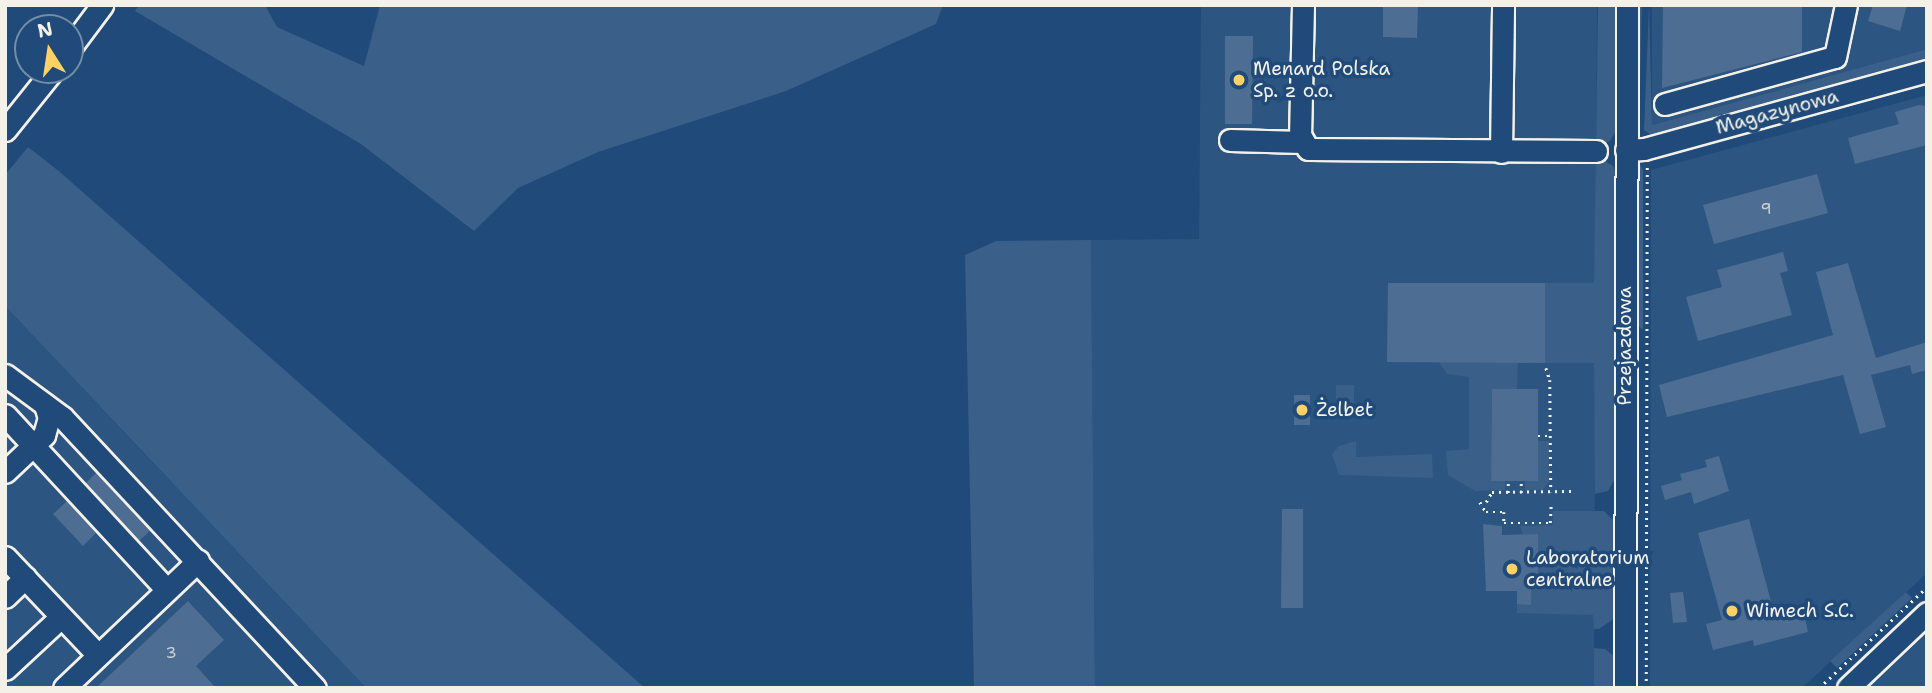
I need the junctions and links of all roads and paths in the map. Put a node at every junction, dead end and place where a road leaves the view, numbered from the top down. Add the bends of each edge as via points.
1 (102, 5) edge
2 (1303, 5) edge
3 (1503, 5) edge
4 (1627, 5) edge
5 (1846, 5) edge
6 (84, 29) edge
7 (1927, 71) edge
8 (42, 84) edge
9 (1665, 104) dead end
10 (5, 130) edge
11 (1230, 140) dead end
12 (1302, 142) junction
13 (1635, 149) junction
14 (1596, 151) dead end
15 (1501, 152) junction
16 (1546, 368) dead end
17 (5, 374) edge
18 (45, 405) junction
19 (5, 415) edge
20 (1538, 436) dead end
21 (1550, 436) junction
22 (33, 446) junction
23 (5, 472) edge
24 (1508, 481) dead end
25 (1521, 481) dead end
26 (1572, 491) dead end
27 (1508, 492) junction
28 (1551, 492) junction
29 (1521, 493) junction
30 (1480, 502) dead end
31 (1486, 502) dead end
32 (1551, 502) dead end
33 (5, 557) edge
34 (198, 561) junction
35 (25, 578) junction
36 (1927, 587) edge
37 (167, 590) junction
38 (5, 597) edge
39 (1927, 613) edge
40 (61, 617) junction
41 (98, 655) junction
42 (5, 669) edge
43 (64, 688) edge
44 (315, 688) edge
45 (1625, 688) edge
46 (1646, 688) edge
47 (1819, 688) edge
48 (1848, 688) edge

1 - 6 street
2 - 12 street
3 - 15 street
4 - 13 street, Przejazdowa
5 - 9 street via 1835,57
7 - 13 street, Magazynowa
8 - 10 street
11 - 12 street
12 - 15 street via 1308,149
13 - 45 street, Przejazdowa
13 - 46 path
14 - 15 street
16 - 21 path
17 - 18 street
18 - 22 street via 48,427
18 - 34 street
19 - 22 street
20 - 21 path
21 - 28 path
22 - 23 street
22 - 37 street
24 - 27 path
25 - 29 path
26 - 28 path
27 - 29 path
27 - 31 path via 1492,492
28 - 29 path
30 - 32 path via 1486,512 1504,512 1504,523 1550,523
33 - 35 street
34 - 37 street
34 - 44 street
35 - 38 street
35 - 40 street
36 - 47 path
37 - 41 street
39 - 48 street
40 - 41 street
40 - 42 street
41 - 43 street

